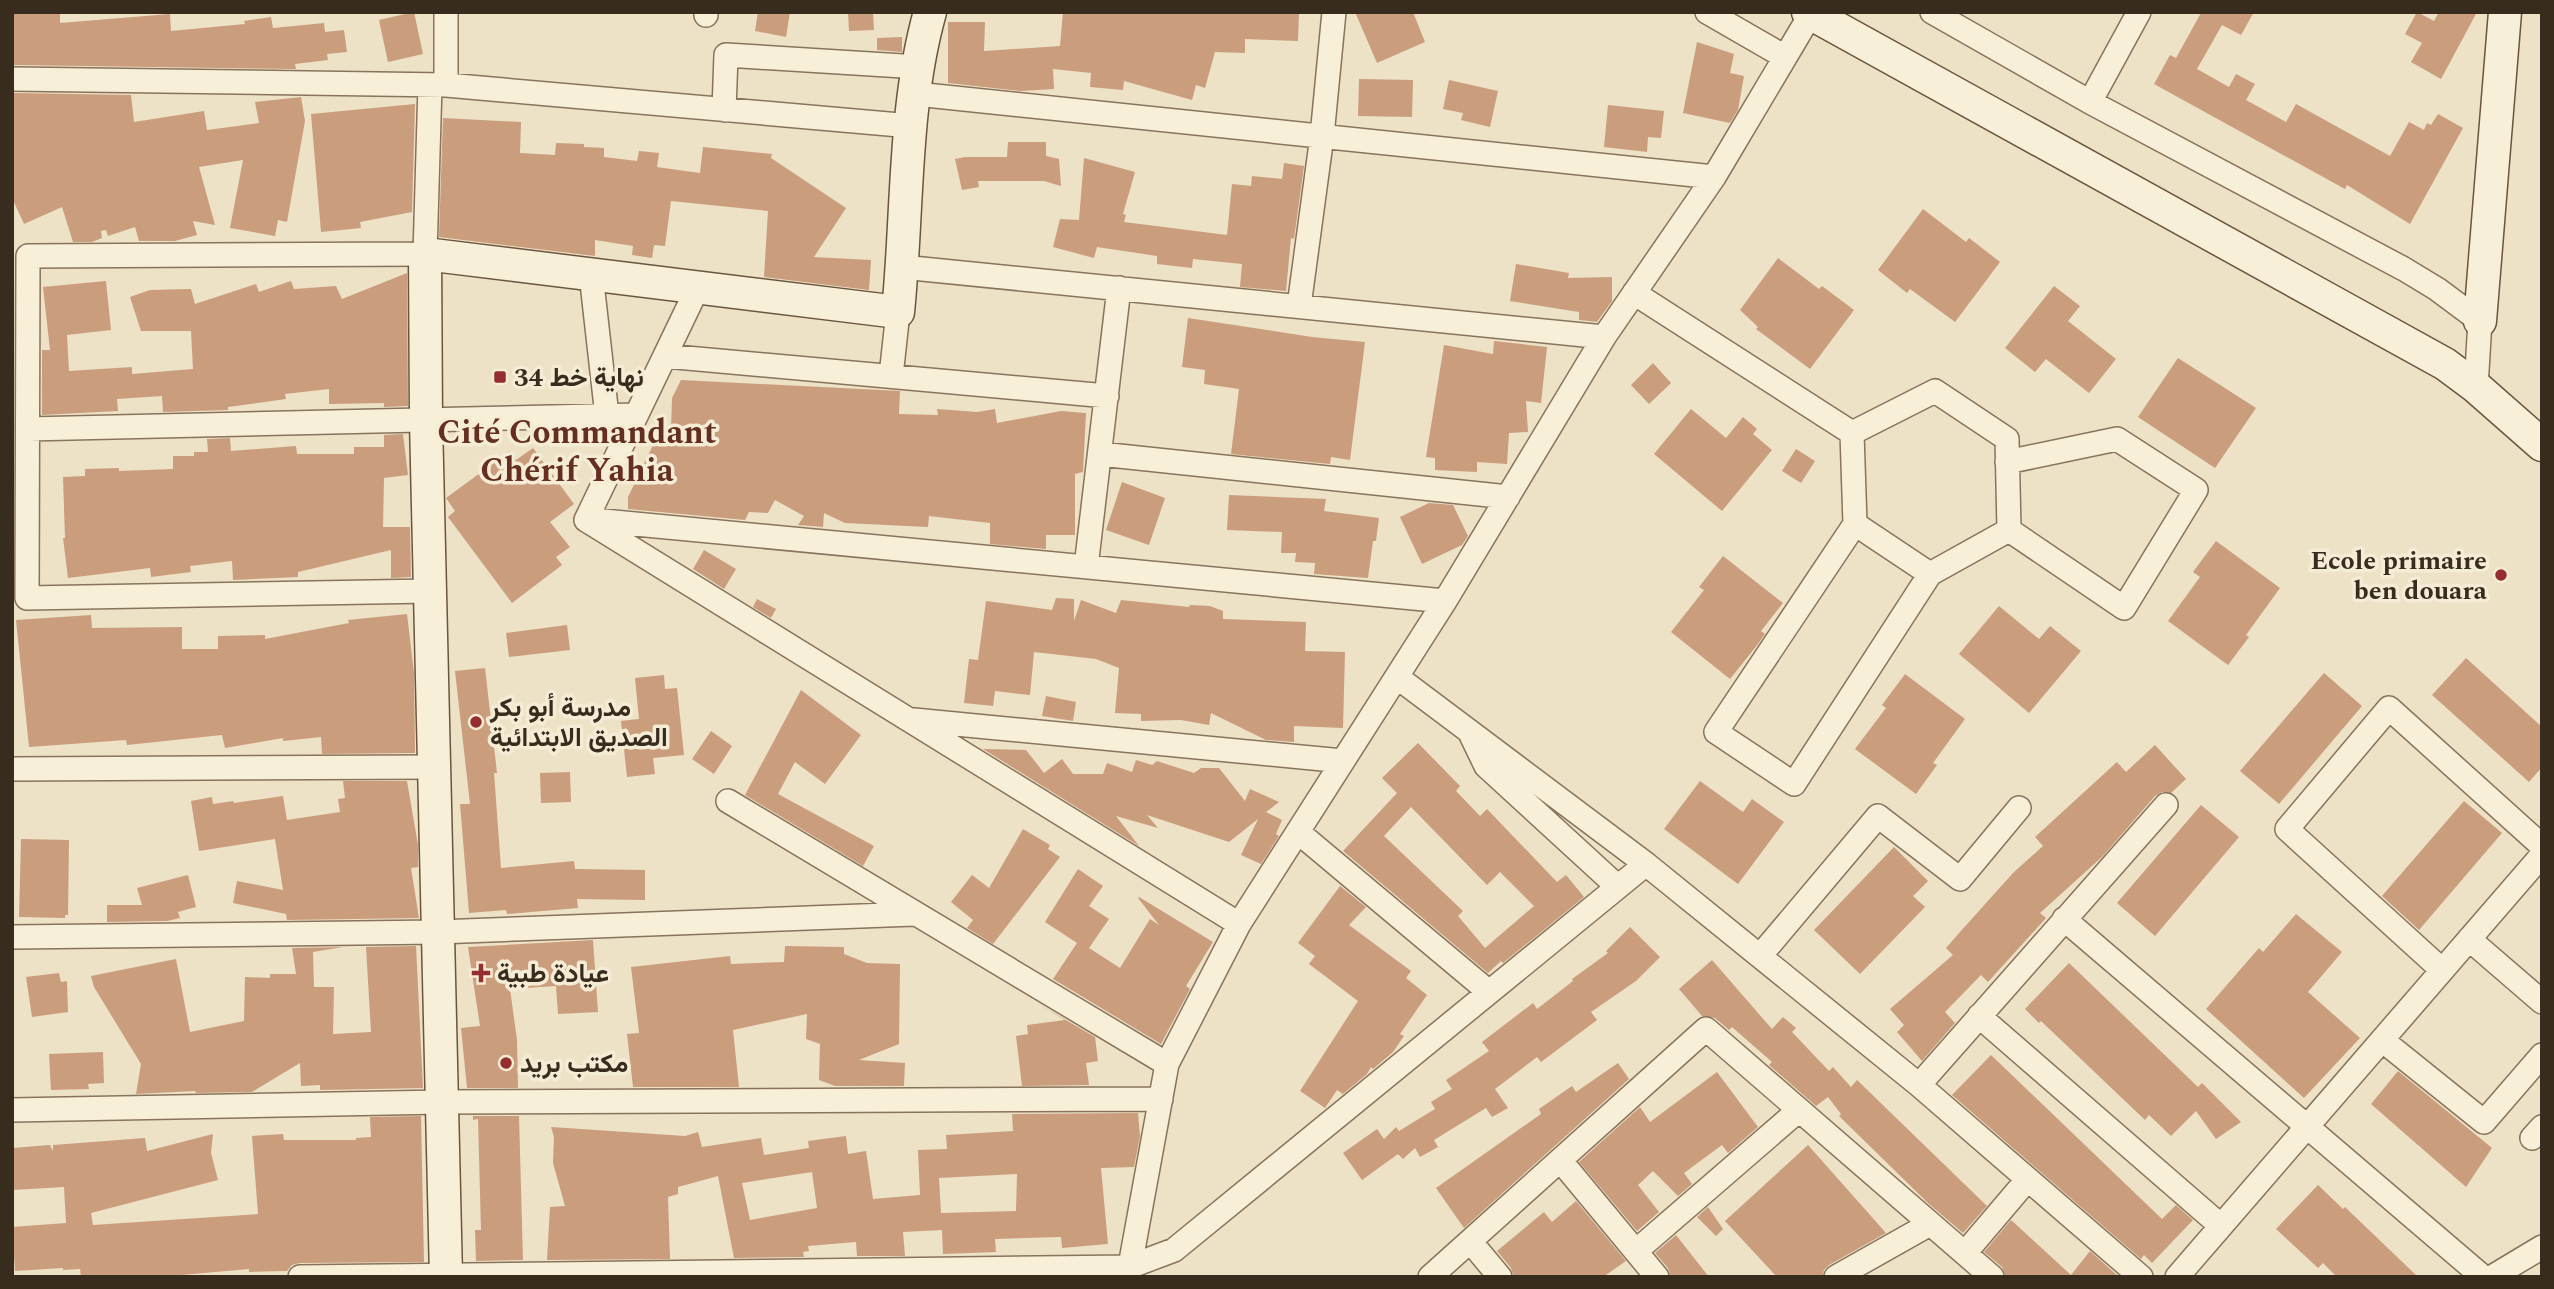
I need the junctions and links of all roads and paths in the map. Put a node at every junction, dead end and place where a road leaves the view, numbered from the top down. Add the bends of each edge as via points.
1 (446, 12) edge
2 (930, 12) edge
3 (1334, 12) edge
4 (1707, 12) edge
5 (1932, 12) edge
6 (2139, 12) edge
7 (2505, 12) edge
8 (1810, 13) edge
9 (1785, 57) junction
10 (12, 79) edge
11 (917, 81) junction
12 (438, 85) junction
13 (2090, 102) junction
14 (724, 110) junction
15 (911, 127) junction
16 (1322, 136) junction
17 (1714, 177) junction
18 (425, 254) junction
19 (902, 267) junction
20 (591, 274) junction
21 (698, 287) junction
22 (1119, 288) junction
23 (1634, 293) junction
24 (1299, 306) junction
25 (898, 312) junction
26 (2480, 321) junction
27 (1604, 337) junction
28 (665, 356) junction
29 (20, 362) edge
30 (891, 376) junction
31 (2476, 387) junction
32 (1107, 396) junction
33 (636, 415) junction
34 (607, 416) junction
35 (426, 421) junction
36 (27, 429) junction
37 (1852, 433) junction
38 (2542, 445) edge
39 (1100, 454) junction
40 (2007, 462) junction
41 (1508, 497) junction
42 (20, 520) edge
43 (586, 520) junction
44 (1855, 524) junction
45 (2008, 530) junction
46 (1086, 567) junction
47 (1930, 574) junction
48 (430, 591) junction
49 (19, 598) edge
50 (1445, 601) junction
51 (1396, 677) junction
52 (907, 719) junction
53 (1468, 731) junction
54 (1343, 761) junction
55 (434, 767) junction
56 (12, 769) edge
57 (729, 802) dead end
58 (2166, 805) dead end
59 (2019, 808) dead end
60 (1298, 832) junction
61 (2542, 846) edge
62 (2542, 856) edge
63 (1646, 864) junction
64 (1619, 887) junction
65 (914, 914) junction
66 (2064, 919) junction
67 (1239, 925) junction
68 (438, 932) junction
69 (12, 937) edge
70 (2469, 939) junction
71 (1760, 956) junction
72 (2442, 970) junction
73 (1489, 992) junction
74 (2542, 1002) edge
75 (1979, 1016) junction
76 (2382, 1040) junction
77 (2542, 1055) edge
78 (1167, 1063) junction
79 (1919, 1084) junction
80 (1161, 1099) junction
81 (442, 1102) junction
82 (12, 1110) edge
83 (1799, 1110) junction
84 (2308, 1126) junction
85 (1560, 1160) junction
86 (2027, 1180) junction
87 (1930, 1224) junction
88 (2221, 1226) junction
89 (1470, 1241) junction
90 (2542, 1247) edge
91 (1636, 1251) junction
92 (1965, 1253) junction
93 (1129, 1272) edge
94 (446, 1276) edge
95 (300, 1277) edge
96 (1430, 1277) edge
97 (1500, 1277) edge
98 (1657, 1277) edge
99 (1836, 1277) edge
100 (1992, 1277) edge
101 (2141, 1277) edge
102 (2177, 1277) edge
103 (2483, 1277) edge
104 (2492, 1277) edge

1 - 12 street
2 - 11 street
3 - 16 street
4 - 9 street
5 - 13 street
6 - 13 street
7 - 26 street
8 - 9 street
8 - 31 street via 2445,364
9 - 17 street
10 - 12 street
11 - 14 street via 726,55
11 - 15 street
11 - 16 street
12 - 14 street
12 - 18 street
13 - 26 street via 2403,269
14 - 15 street
15 - 19 street
16 - 17 street
16 - 24 street
17 - 23 street
18 - 20 street
18 - 29 street via 28,256
18 - 35 street
19 - 22 street
19 - 25 street
20 - 21 street
20 - 34 street
21 - 25 street
21 - 28 street
22 - 24 street
22 - 32 street
23 - 27 street
23 - 37 street
24 - 27 street
25 - 30 street
26 - 31 street
27 - 41 street
28 - 30 street
28 - 33 street
29 - 36 street
30 - 32 street
31 - 38 street
32 - 39 street
33 - 34 street
33 - 43 street
34 - 35 street
35 - 36 street
35 - 48 street
36 - 42 street
37 - 40 street via 1935,391 2007,439
37 - 44 street
39 - 41 street
39 - 46 street
40 - 45 street
40 - 45 street via 2117,439 2196,490 2124,608
41 - 50 street
42 - 49 street
43 - 46 street
43 - 52 street
44 - 47 street
44 - 47 street via 1716,732 1794,783
45 - 47 street
46 - 50 street
48 - 49 street
48 - 55 street
50 - 51 street
51 - 53 street
51 - 54 street
52 - 54 street
52 - 67 street
53 - 63 street
53 - 64 street via 1486,766
54 - 60 street
55 - 56 street
55 - 68 street
57 - 65 street
58 - 66 street
59 - 71 street via 1960,879 1878,816
60 - 67 street
60 - 73 street
61 - 72 street via 2389,708 2287,829
62 - 70 street
63 - 64 street
63 - 71 street
64 - 73 street
65 - 68 street
65 - 78 street
66 - 75 street
66 - 84 street
67 - 78 street
68 - 69 street
68 - 81 street
70 - 72 street
70 - 74 street
71 - 79 street
72 - 76 street
73 - 93 street via 1174,1250
75 - 79 street
75 - 88 street
76 - 77 street via 2484,1122
76 - 84 street
78 - 80 street
79 - 86 street
80 - 81 street
80 - 93 street
81 - 82 street
81 - 94 street
83 - 85 street via 1706,1029
83 - 87 street
83 - 91 street
84 - 88 street
84 - 103 street
85 - 89 street
85 - 91 street
86 - 92 street
86 - 101 street
87 - 92 street
87 - 99 street
88 - 102 street
89 - 96 street
89 - 97 street
90 - 104 street
91 - 98 street
92 - 100 street
93 - 94 street
94 - 95 street

